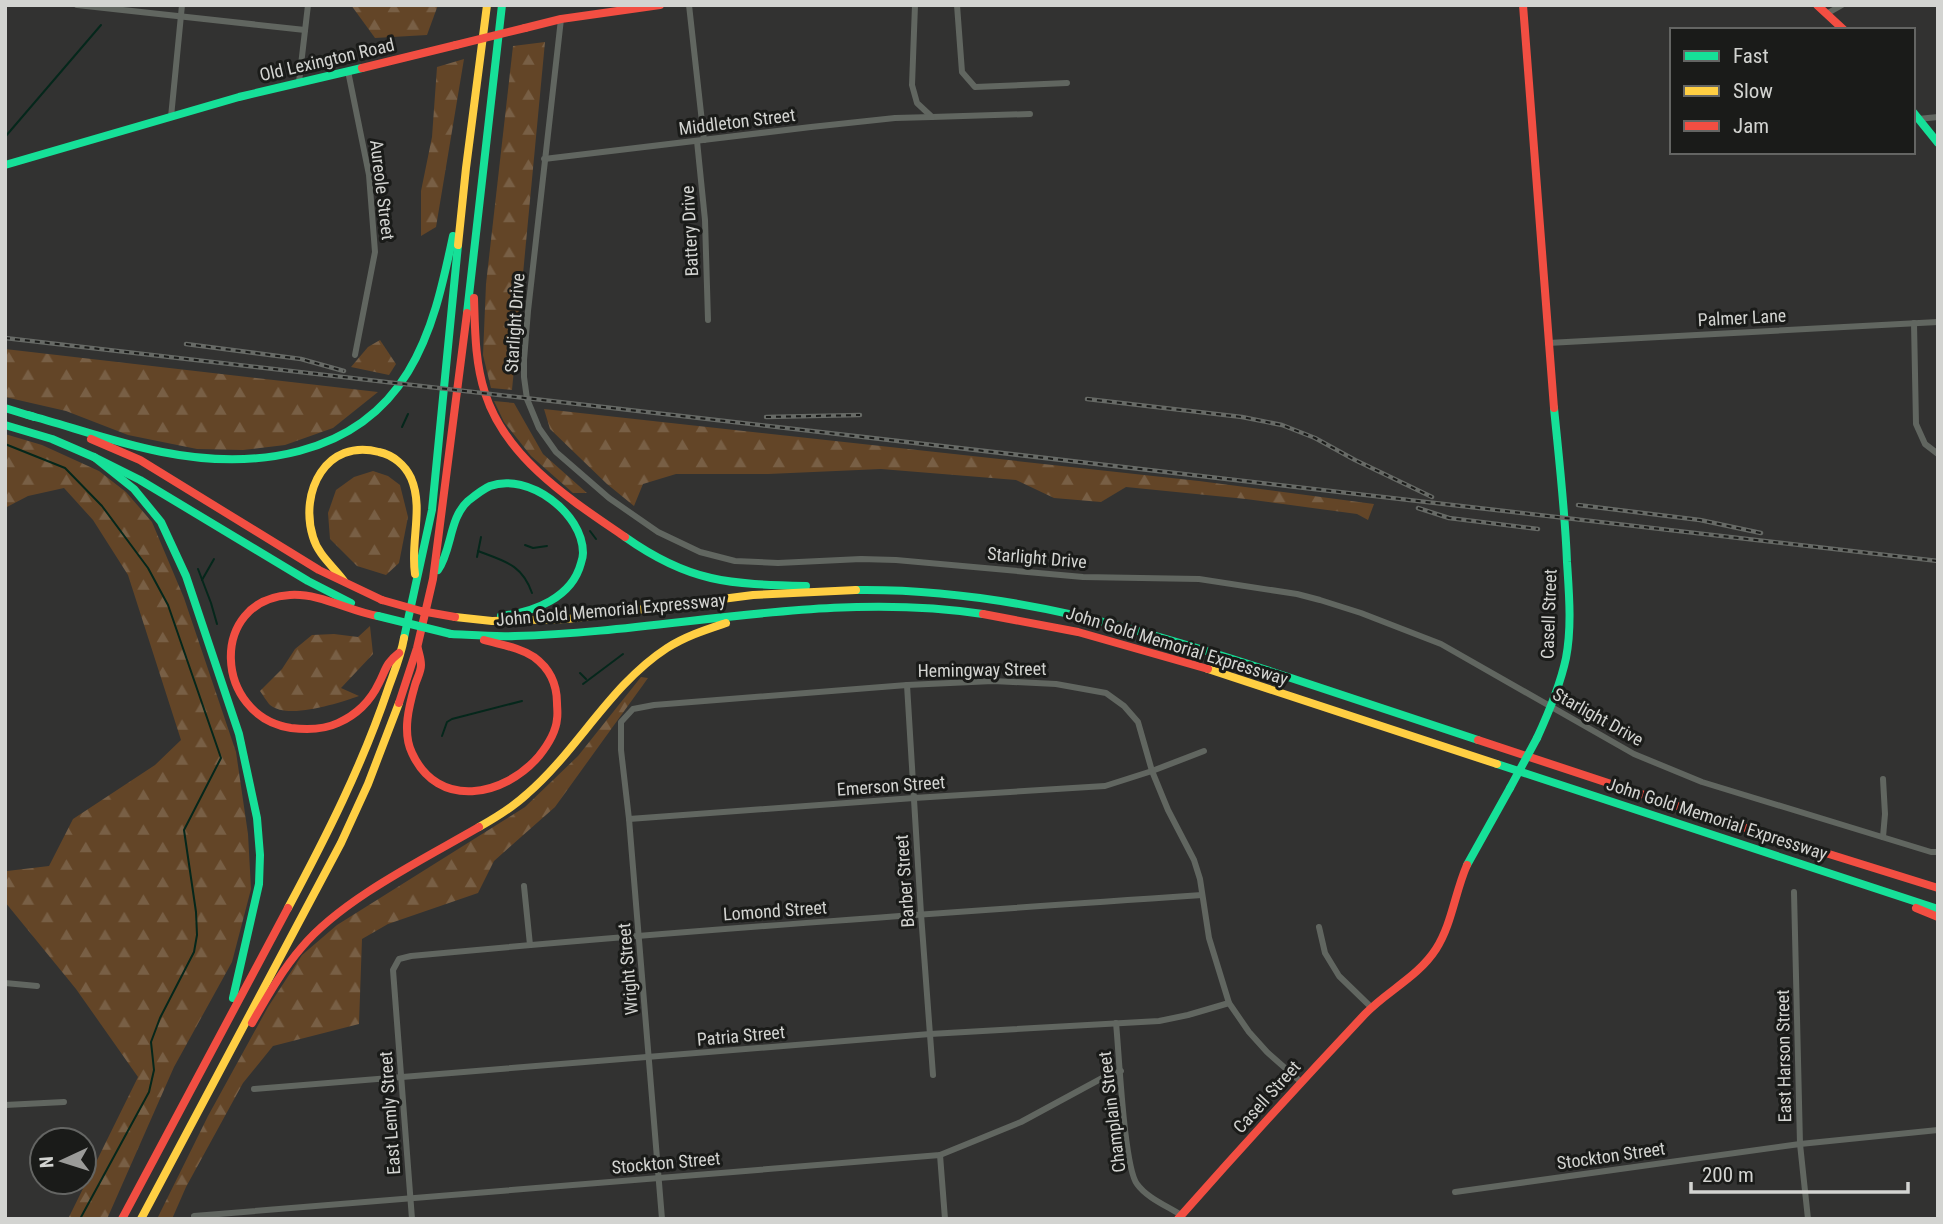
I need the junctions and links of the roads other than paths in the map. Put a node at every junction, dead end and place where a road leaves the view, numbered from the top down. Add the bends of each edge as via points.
1 (78, 5) edge
2 (182, 5) edge
3 (308, 5) edge
4 (487, 5) edge
5 (502, 5) edge
6 (660, 5) edge
7 (689, 5) edge
8 (915, 5) edge
9 (957, 5) edge
10 (1523, 5) edge
11 (1817, 5) edge
12 (1842, 5) edge
13 (1828, 13) junction
14 (181, 16) junction
15 (561, 19) junction
16 (1842, 28) edge
17 (305, 30) junction
18 (348, 71) junction
19 (299, 82) junction
20 (1067, 83) dead end
21 (1030, 114) dead end
22 (1916, 115) edge
23 (172, 117) junction
24 (932, 117) junction
25 (1938, 117) edge
26 (701, 141) junction
27 (1938, 143) edge
28 (544, 159) junction
29 (5, 165) edge
30 (466, 168) junction
31 (473, 264) junction
32 (708, 320) dead end
33 (1938, 322) edge
34 (1914, 323) junction
35 (1548, 343) junction
36 (355, 355) dead end
37 (5, 408) edge
38 (28, 415) junction
39 (5, 425) edge
40 (1938, 454) edge
41 (94, 457) junction
42 (416, 579) junction
43 (433, 579) junction
44 (348, 586) junction
45 (882, 589) junction
46 (794, 610) junction
47 (378, 616) junction
48 (473, 620) junction
49 (475, 636) junction
50 (417, 648) junction
51 (401, 651) junction
52 (907, 685) junction
53 (1550, 708) junction
54 (623, 718) joint
55 (1204, 751) dead end
56 (1152, 772) junction
57 (1883, 779) dead end
58 (914, 798) junction
59 (629, 819) junction
60 (1883, 837) junction
61 (1938, 852) edge
62 (1839, 876) junction
63 (524, 886) dead end
64 (1938, 887) edge
65 (1794, 892) dead end
66 (1202, 895) junction
67 (1938, 909) edge
68 (921, 914) junction
69 (1938, 918) edge
70 (1319, 927) dead end
71 (639, 936) junction
72 (530, 945) junction
73 (5, 983) edge
74 (37, 986) dead end
75 (1229, 1003) junction
76 (396, 1004) joint
77 (1371, 1008) junction
78 (230, 1014) junction
79 (1116, 1023) junction
80 (930, 1034) junction
81 (650, 1058) junction
82 (218, 1071) junction
83 (1121, 1071) junction
84 (933, 1075) dead end
85 (401, 1077) junction
86 (1301, 1082) junction
87 (254, 1089) dead end
88 (64, 1102) dead end
89 (5, 1105) edge
90 (1938, 1130) edge
91 (1800, 1144) junction
92 (940, 1155) junction
93 (659, 1178) junction
94 (1455, 1192) dead end
95 (410, 1198) junction
96 (195, 1217) edge
97 (1179, 1217) edge
98 (122, 1219) edge
99 (141, 1219) edge
100 (412, 1219) edge
101 (662, 1219) edge
102 (945, 1219) edge
103 (1808, 1219) edge

1 - 14 street
2 - 14 street
3 - 17 street
4 - 30 main road
5 - 31 main road
6 - 15 main road, Old Lexington Road
7 - 26 street, Battery Drive
8 - 24 street via 912,79 917,103
9 - 20 street via 962,72 975,87
10 - 35 main road, Casell Street
11 - 13 main road
12 - 13 street
13 - 16 main road
14 - 17 street
14 - 23 street
15 - 18 main road, Old Lexington Road, bridge
15 - 28 street, Starlight Drive
17 - 19 street
18 - 19 main road, Old Lexington Road
18 - 36 street, Aureole Street via 369,175 375,252
19 - 23 main road, Old Lexington Road
21 - 24 street, Middleton Street
22 - 25 street
22 - 27 main road
23 - 29 main road, Old Lexington Road
24 - 26 street, Middleton Street
26 - 28 street, Middleton Street
26 - 32 street, Battery Drive
28 - 53 street, Starlight Drive via 524,360 527,399 556,452 658,532 700,552 735,561 896,560 1065,576 1199,579 1297,594 1441,645
30 - 38 main road via 444,279 428,332 396,391 356,426 299,451 264,459 222,458 150,450
30 - 42 main road via 432,510
31 - 43 main road
31 - 45 main road via 478,362 486,395 514,446 565,494 667,563 710,579
33 - 34 street, Palmer Lane
34 - 35 street, Palmer Lane
34 - 40 street via 1916,424 1925,444
35 - 53 main road, Casell Street via 1569,590 1566,656
37 - 38 main road, John Gold Memorial Expressway
38 - 44 main road, John Gold Memorial Expressway via 139,460
39 - 41 main road, John Gold Memorial Expressway via 35,432
41 - 47 main road, John Gold Memorial Expressway via 313,585
41 - 78 main road via 134,489 161,522 186,576 239,734 260,855 259,884
42 - 44 main road via 412,561 418,505 411,479 391,456 361,448 340,454 323,467 309,503 317,547
42 - 51 main road
43 - 48 main road via 462,509 481,491 500,484 520,485 561,505 582,540 582,566 574,582 541,606
43 - 50 main road
44 - 48 main road, John Gold Memorial Expressway, bridge via 421,611
45 - 48 main road, John Gold Memorial Expressway via 753,595 544,621
45 - 64 main road, John Gold Memorial Expressway via 976,596 1093,617
46 - 49 main road, John Gold Memorial Expressway via 557,633
46 - 62 main road, John Gold Memorial Expressway via 900,606 969,612 1111,639
46 - 82 main road via 714,625 690,635 628,680 527,795 355,902 302,946
47 - 49 main road, John Gold Memorial Expressway, bridge
47 - 51 main road via 304,595 282,595 262,602 240,622 232,640 234,683 251,708 272,723 295,730 328,728 364,706 387,664
49 - 50 main road via 518,648 540,661 556,687 559,706 553,736 541,755 513,779 483,792 440,786 413,756 407,724 421,665
50 - 82 main road via 388,735 341,843
51 - 78 main road via 356,773
52 - 54 street, Hemingway Street via 654,705 633,709
52 - 56 street, Hemingway Street via 1043,683 1106,693 1138,722
52 - 58 street, Barber Street
53 - 60 street, Starlight Drive via 1630,752 1702,782
53 - 77 main road, Casell Street, bridge via 1476,846 1438,945 1417,971
54 - 59 street, Wright Street via 621,750
55 - 56 street, Emerson Street
56 - 58 street, Emerson Street via 1105,786
56 - 66 street, Hemingway Street via 1194,860
57 - 60 street
58 - 59 street, Emerson Street
58 - 68 street, Barber Street
59 - 71 street, Wright Street
60 - 61 street, Starlight Drive
62 - 67 main road, John Gold Memorial Expressway
62 - 69 main road
63 - 72 street
65 - 91 street, East Harson Street
66 - 68 street, Lomond Street
66 - 75 street, Hemingway Street via 1209,938
68 - 71 street, Lomond Street
68 - 80 street, Barber Street
70 - 77 street via 1325,953 1339,976
71 - 72 street, Lomond Street
71 - 81 street, Wright Street
72 - 76 street, Lomond Street via 399,960 393,970
73 - 74 street
75 - 79 street, Patria Street via 1159,1021
75 - 86 street, Hemingway Street via 1267,1052
76 - 85 street, East Lemly Street
77 - 86 main road, Casell Street
78 - 98 main road
79 - 80 street, Patria Street
79 - 83 street, Champlain Street
80 - 81 street, Patria Street
80 - 84 street, Barber Street
81 - 85 street, Patria Street
81 - 93 street, Wright Street
82 - 99 main road
83 - 92 street, Stockton Street via 1020,1122
83 - 97 street, Champlain Street via 1133,1176 1140,1187
85 - 87 street, Patria Street
85 - 95 street, East Lemly Street
86 - 97 main road, Casell Street
88 - 89 street
90 - 91 street, Stockton Street
91 - 94 street, Stockton Street
91 - 103 street, East Harson Street
92 - 93 street, Stockton Street
92 - 102 street
93 - 95 street, Stockton Street
93 - 101 street, Wright Street
95 - 96 street, Stockton Street
95 - 100 street, East Lemly Street

